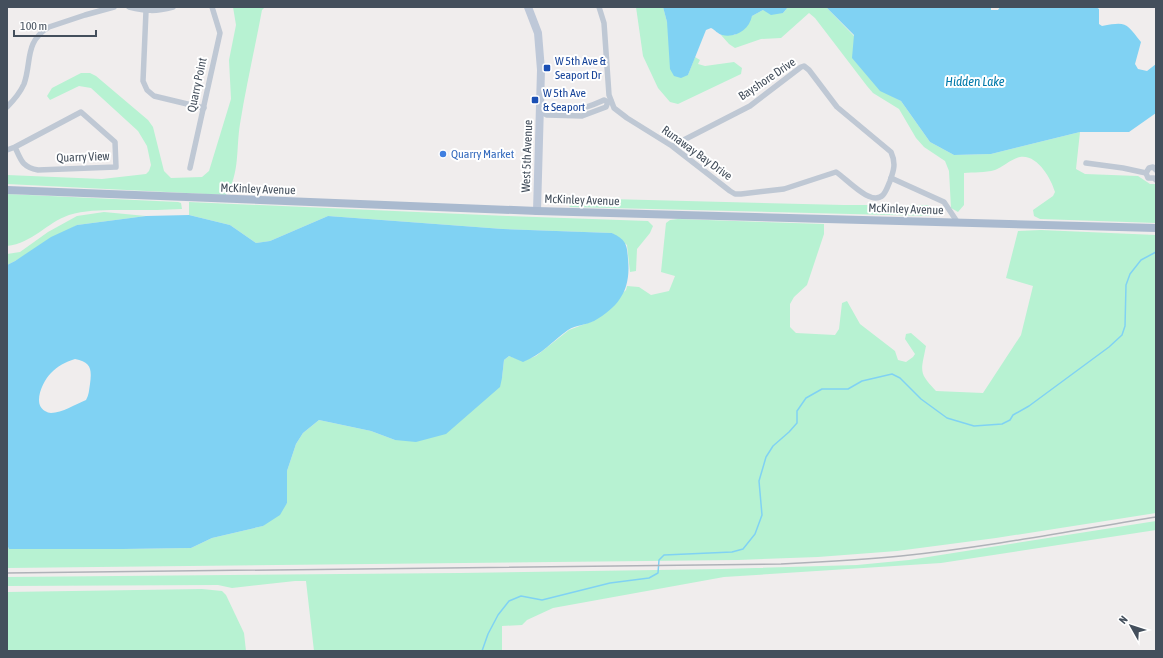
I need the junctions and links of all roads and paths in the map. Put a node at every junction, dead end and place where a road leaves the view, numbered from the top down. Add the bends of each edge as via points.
1 (114, 7) edge
2 (129, 7) edge
3 (173, 7) edge
4 (212, 7) edge
5 (528, 7) edge
6 (599, 7) edge
7 (146, 11) junction
8 (609, 102) junction
9 (7, 107) edge
10 (204, 108) junction
11 (540, 111) junction
12 (672, 146) junction
13 (15, 147) junction
14 (7, 150) edge
15 (1086, 163) dead end
16 (190, 168) dead end
17 (1156, 168) edge
18 (1146, 173) junction
19 (891, 178) junction
20 (1155, 178) edge
21 (7, 190) edge
22 (537, 211) junction
23 (958, 222) junction
24 (1156, 228) edge

1 - 9 street via 44,30 30,52 24,84 18,96
2 - 7 street
3 - 7 street via 160,11
4 - 10 street, Quarry Point via 220,33
5 - 11 main road, West 5th Avenue via 540,42
6 - 8 street via 604,24
7 - 10 street via 143,81 147,90 154,96
8 - 11 street via 604,100 577,109 547,107
8 - 12 street, Runaway Bay Drive via 617,111
10 - 16 street, Quarry Point
11 - 22 main road, West 5th Avenue
12 - 19 street, Runaway Bay Drive via 735,194 784,189 836,172 870,198 878,198 883,195
12 - 19 street, Bayshore Drive via 750,106 804,66 837,107 891,152 895,161
13 - 13 street, Quarry View via 81,112 115,142 116,167 33,169 23,163
13 - 14 street, Quarry View
15 - 18 street
17 - 18 street via 1149,168
18 - 20 street via 1148,178
19 - 23 street via 944,202
21 - 22 main road, McKinley Avenue
22 - 23 main road, McKinley Avenue
23 - 24 main road, McKinley Avenue

